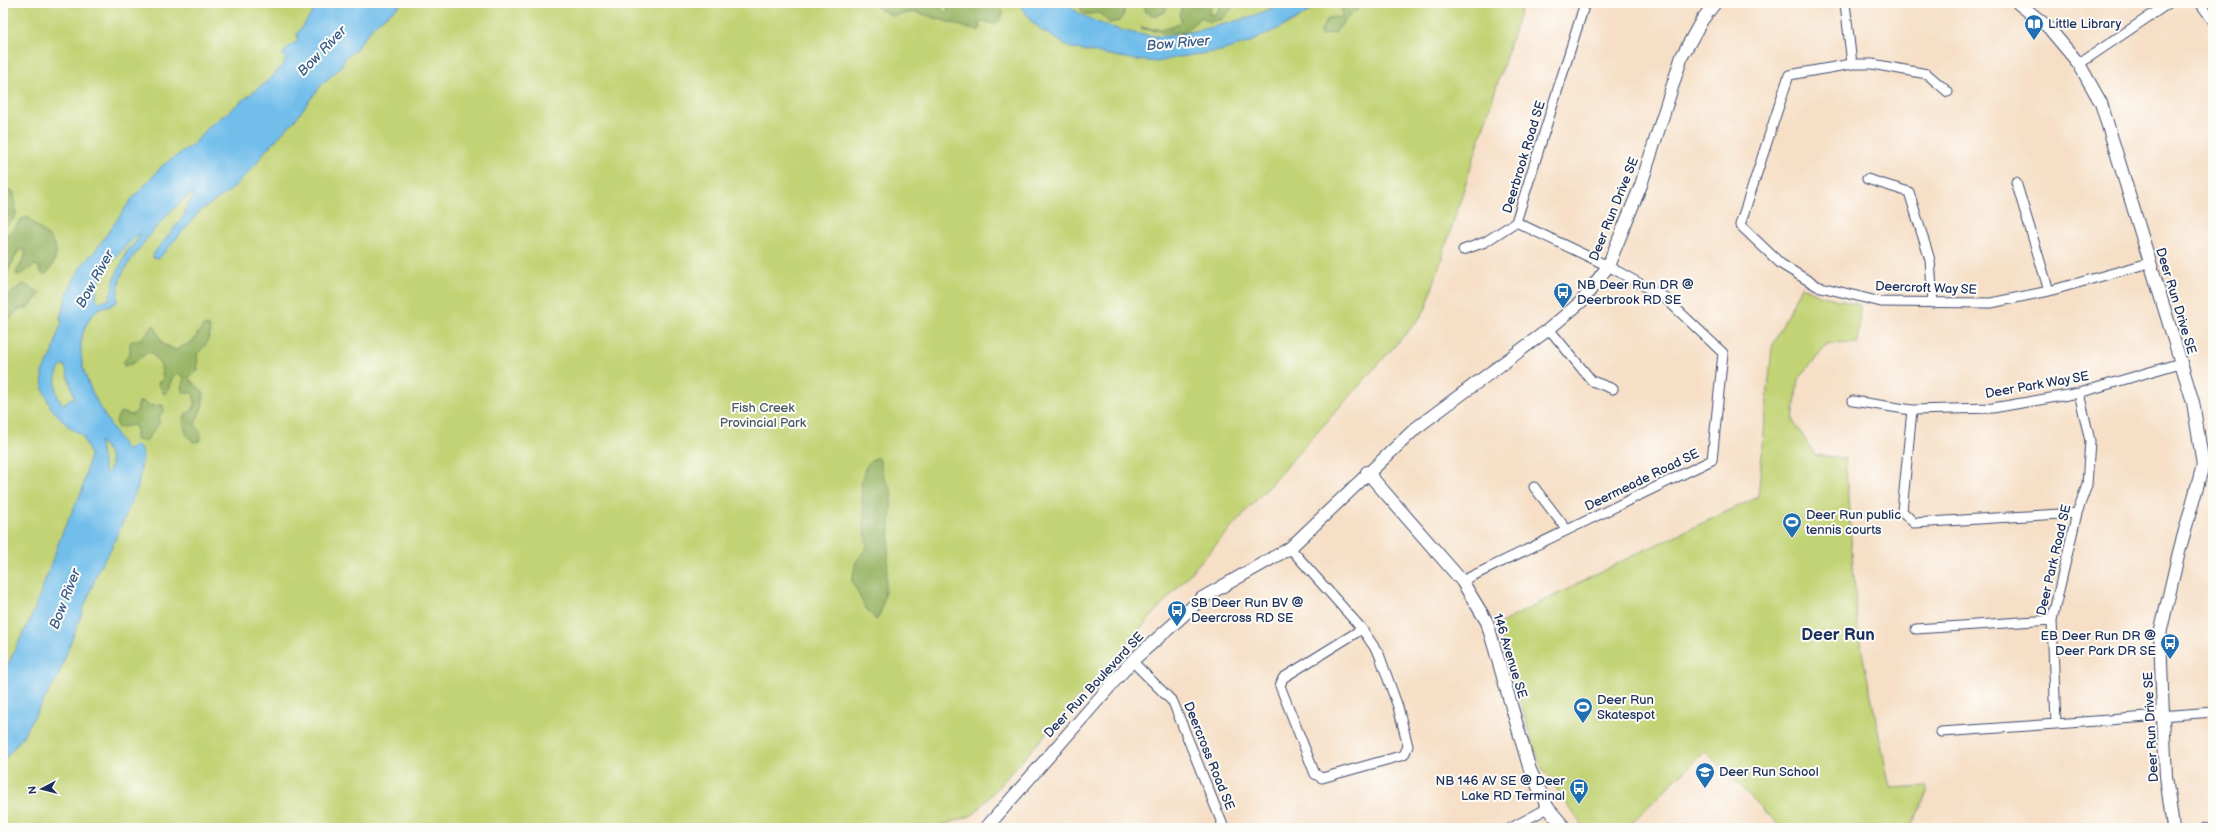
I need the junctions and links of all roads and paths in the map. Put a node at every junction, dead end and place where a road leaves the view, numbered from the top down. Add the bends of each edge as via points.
1 (1585, 3) edge
2 (1715, 3) edge
3 (1845, 3) edge
4 (2018, 3) edge
5 (2168, 3) edge
6 (2200, 3) edge
7 (2213, 21) edge
8 (1852, 64) junction
9 (2079, 64) junction
10 (1948, 92) dead end
11 (1867, 179) dead end
12 (2016, 182) dead end
13 (1516, 222) junction
14 (1464, 250) dead end
15 (2149, 263) junction
16 (1608, 266) junction
17 (2049, 291) junction
18 (1933, 303) junction
19 (1549, 329) junction
20 (2180, 363) junction
21 (1613, 389) dead end
22 (2079, 393) junction
23 (1853, 402) dead end
24 (1912, 410) junction
25 (2208, 465) edge
26 (1367, 472) junction
27 (1534, 487) dead end
28 (2077, 513) junction
29 (1567, 530) junction
30 (1290, 548) junction
31 (1462, 581) junction
32 (2052, 620) junction
33 (1362, 629) junction
34 (1916, 629) dead end
35 (1132, 661) junction
36 (2213, 712) edge
37 (2162, 717) junction
38 (2056, 724) junction
39 (1941, 732) dead end
40 (1548, 808) junction
41 (2213, 827) edge
42 (986, 828) edge
43 (1224, 828) edge
44 (1512, 828) edge
45 (1565, 828) edge
46 (2173, 828) edge
47 (2205, 828) edge

1 - 13 street, Deerbrook Road SE
2 - 16 street, Deer Run Drive SE via 1702,20 1682,56 1641,185
3 - 8 street
4 - 9 street, Deer Run Drive SE via 2048,27
5 - 9 street
6 - 7 street
8 - 10 street via 1872,64 1927,74
8 - 18 street, Deercroft Way SE via 1788,75 1740,225 1781,264 1817,286 1881,302
9 - 15 street, Deer Run Drive SE via 2101,103
11 - 18 street via 1909,192 1930,260
12 - 17 street
13 - 14 street via 1485,242
13 - 16 street, Deerbrook Road SE
15 - 17 street, Deercroft Way SE
15 - 20 street, Deer Run Drive SE
16 - 19 street, Deer Run Drive SE via 1582,301
16 - 29 street, Deermeade Road SE via 1664,297 1723,353 1712,460
17 - 18 street, Deercroft Way SE via 1991,303
19 - 21 street via 1592,381
19 - 26 street, Deer Run Drive SE via 1416,428
20 - 22 street, Deer Park Way SE
20 - 25 street, Deer Run Drive SE via 2193,402
22 - 24 street, Deer Park Way SE via 1993,408
22 - 28 street, Deer Park Road SE via 2090,442 2087,485
23 - 24 street, Deer Park Way SE
24 - 28 street via 1902,512 1914,522
25 - 37 street, Deer Run Drive SE via 2179,552 2160,634
26 - 30 street, Deer Run Boulevard SE
26 - 31 street, 146 Avenue SE
27 - 29 street
28 - 32 street, Deer Park Road SE
29 - 31 street, Deermeade Road SE
30 - 33 street
30 - 35 street, Deer Run Boulevard SE via 1202,598
31 - 40 street, 146 Avenue SE via 1487,622 1530,770
32 - 34 street
32 - 38 street, Deer Park Road SE
33 - 33 street via 1379,654 1398,707 1408,746 1404,755 1322,778 1315,774 1280,686 1283,678
35 - 42 street, Deer Run Boulevard SE
35 - 43 street, Deercross Road SE via 1173,702
36 - 37 street
37 - 38 street
37 - 46 street, Deer Run Drive SE
38 - 39 street
40 - 44 street
40 - 45 street, 146 Avenue SE
41 - 47 street

